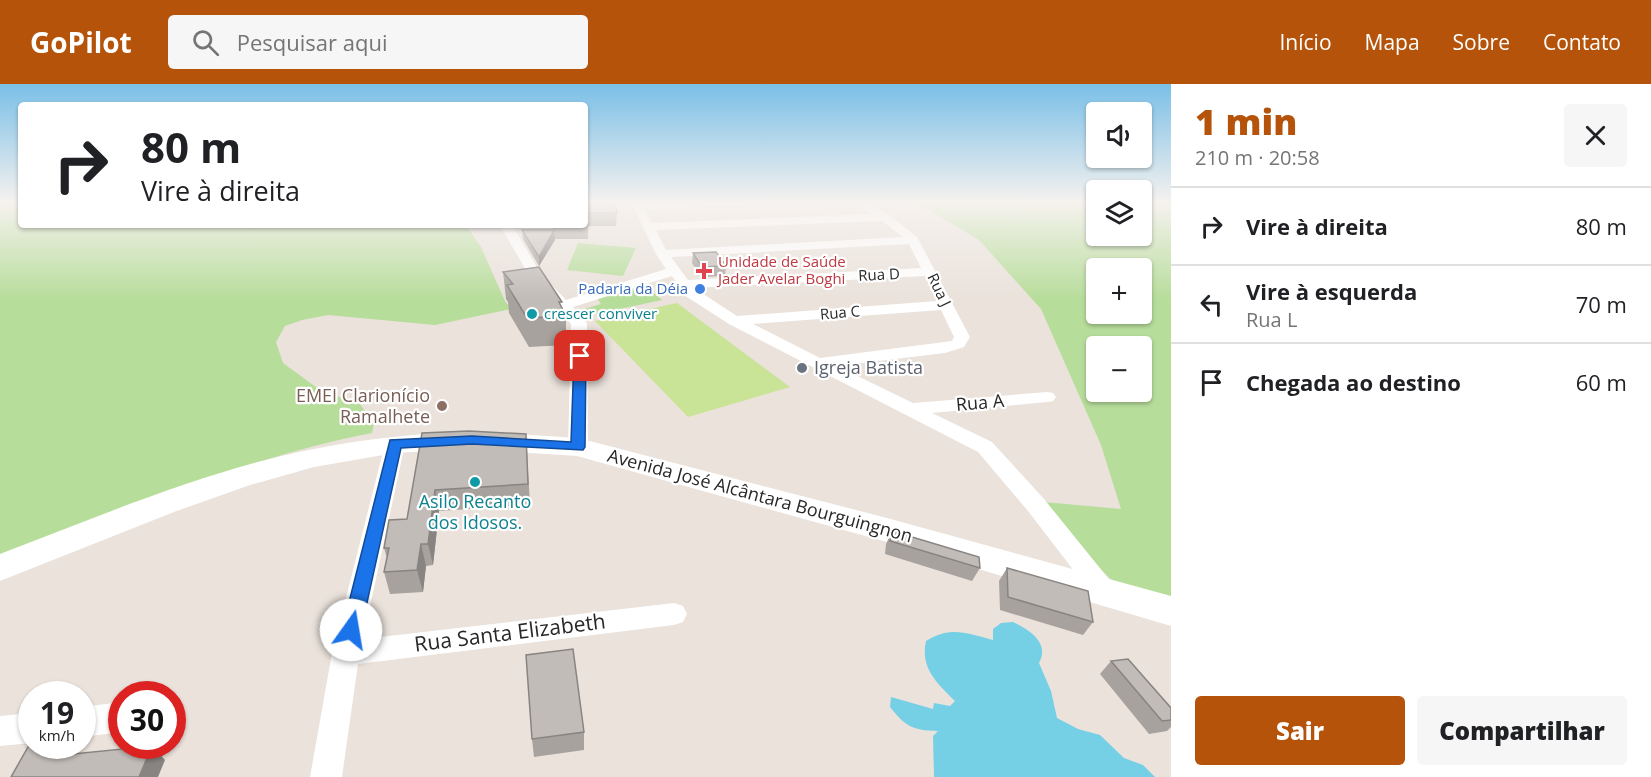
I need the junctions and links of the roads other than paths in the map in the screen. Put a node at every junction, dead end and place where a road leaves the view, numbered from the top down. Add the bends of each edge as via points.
1 (511, 234) edge
2 (653, 234) edge
3 (907, 234) edge
4 (914, 240) junction
5 (662, 254) junction
6 (674, 271) junction
7 (930, 272) junction
8 (684, 284) junction
9 (564, 305) junction
10 (946, 305) junction
11 (734, 321) junction
12 (819, 363) junction
13 (1047, 397) dead end
14 (912, 409) junction
15 (395, 444) junction
16 (578, 447) junction
17 (0, 568) edge
18 (1103, 590) junction
19 (1171, 611) edge
20 (674, 614) dead end
21 (346, 653) junction
22 (18, 729) edge
23 (0, 731) edge
24 (326, 777) edge

1 - 9 street via 536,276
2 - 5 street
3 - 4 street, Rua J
4 - 5 street
4 - 7 street, Rua J
5 - 6 street
6 - 8 street
6 - 9 street
7 - 8 street, Rua D
7 - 10 street, Rua J
8 - 11 street via 702,302
9 - 16 street via 579,323 580,333
10 - 11 street, Rua C
10 - 12 street, Rua J via 962,337 958,344
11 - 12 street
12 - 14 street
13 - 14 street, Rua A
14 - 18 street via 991,452
15 - 16 street, Avenida José Alcântara Bourguingnon via 472,440
15 - 17 street, Avenida José Alcântara Bourguingnon via 313,458 240,478
15 - 21 street
16 - 18 street, Avenida José Alcântara Bourguingnon
18 - 19 street, Avenida José Alcântara Bourguingnon
20 - 21 street, Rua Santa Elizabeth
21 - 24 street
22 - 23 street

